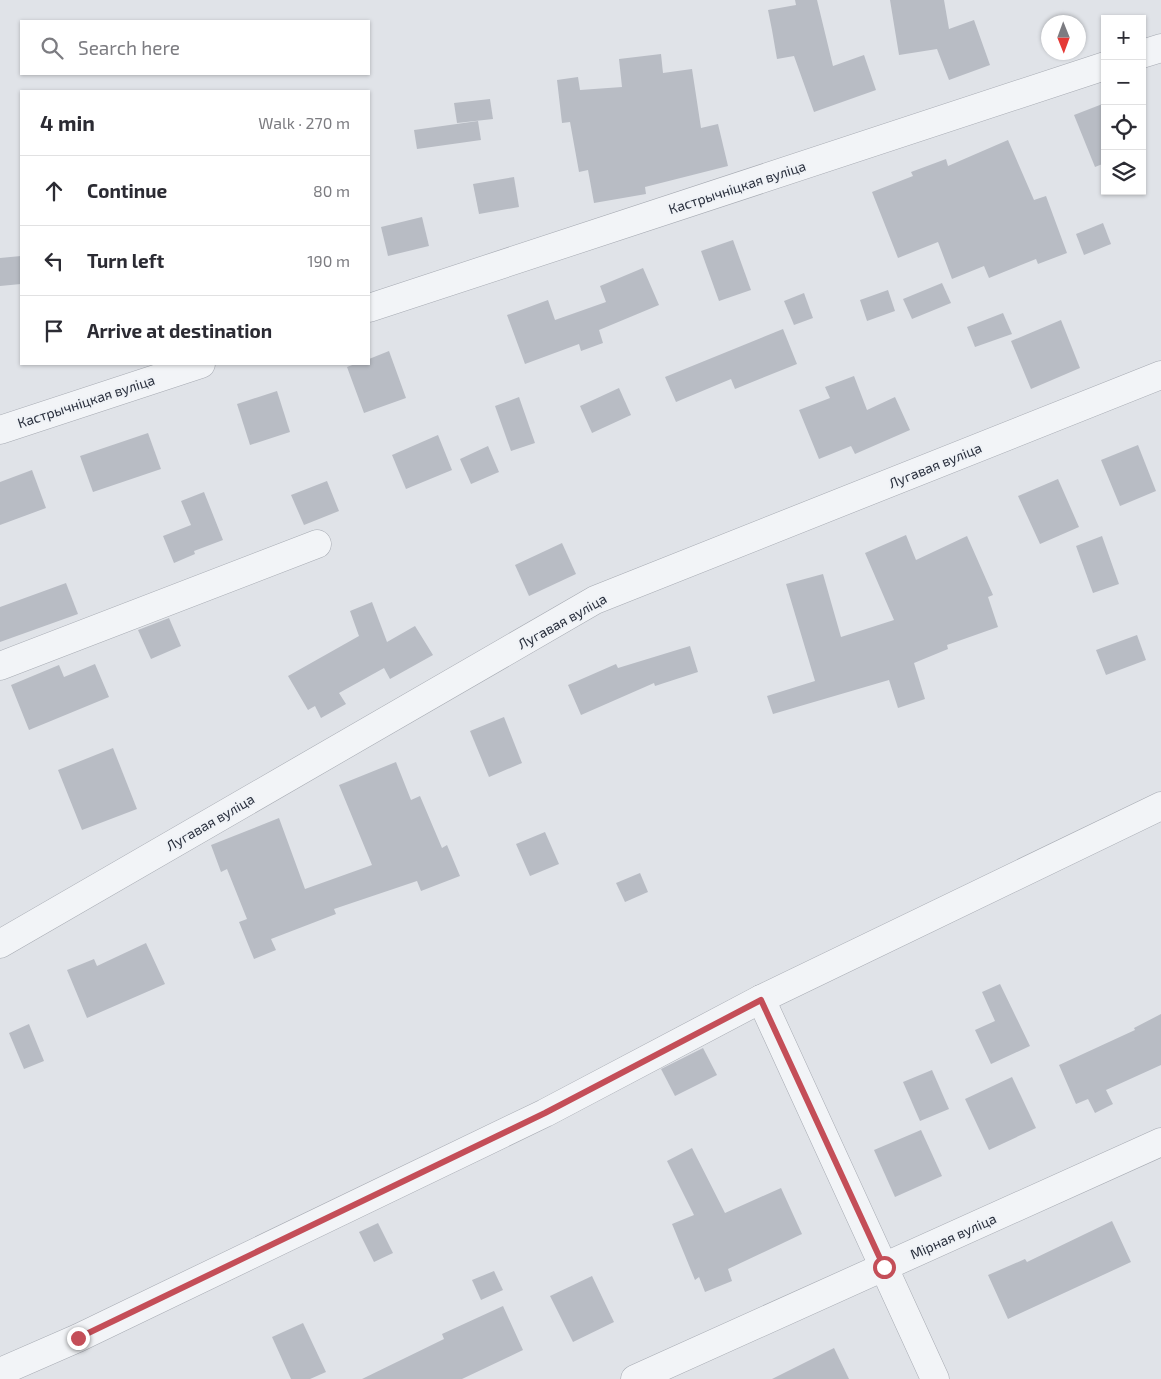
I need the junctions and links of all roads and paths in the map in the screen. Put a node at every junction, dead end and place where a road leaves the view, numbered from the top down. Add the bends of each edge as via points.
1 (1161, 48) edge
2 (1146, 53) edge
3 (1101, 67) edge
4 (370, 308) edge
5 (198, 365) edge
6 (1161, 375) edge
7 (0, 430) edge
8 (316, 544) dead end
9 (0, 666) edge
10 (1161, 806) edge
11 (0, 944) edge
12 (761, 1000) junction
13 (1161, 1142) edge
14 (884, 1267) junction
15 (0, 1372) edge
16 (635, 1379) edge
17 (935, 1379) edge

1 - 2 street
3 - 4 street, Кастрычніцкая вуліца
5 - 7 street, Кастрычніцкая вуліца
6 - 11 street, Лугавая вуліца via 595,600
8 - 9 street
10 - 12 street
12 - 14 street
12 - 15 street via 545,1113 87,1334
13 - 14 street, Мірная вуліца
14 - 16 street, Мірная вуліца
14 - 17 street

